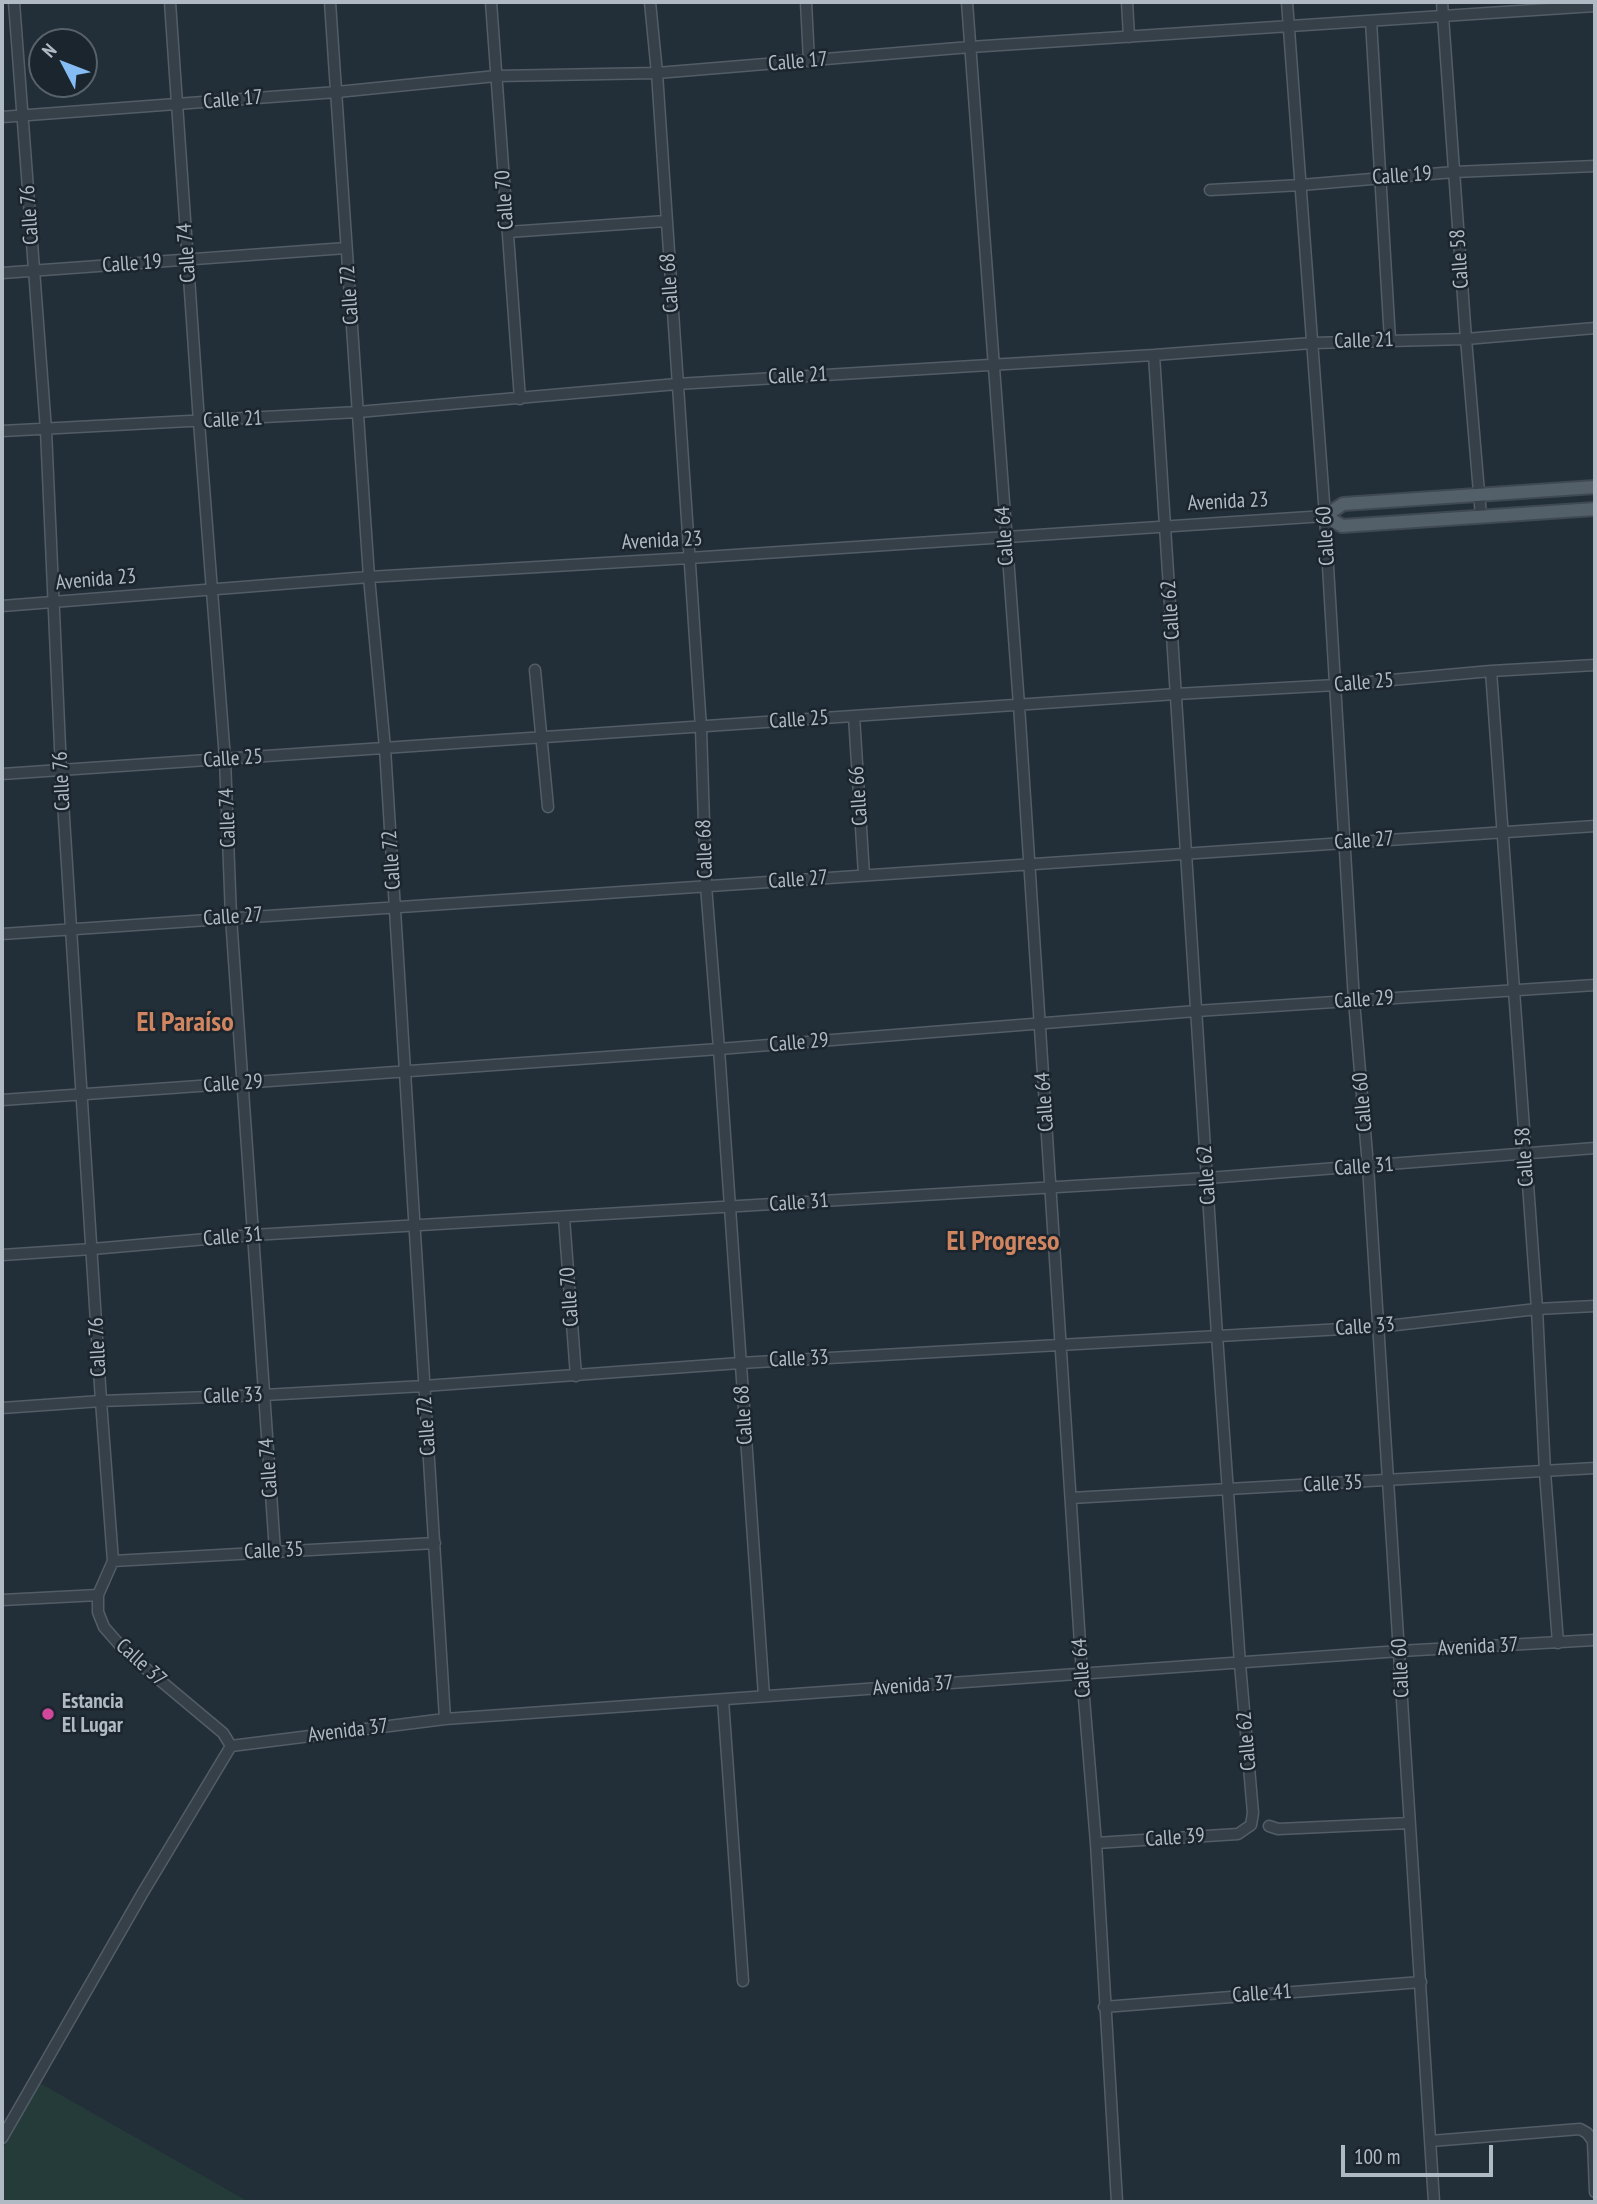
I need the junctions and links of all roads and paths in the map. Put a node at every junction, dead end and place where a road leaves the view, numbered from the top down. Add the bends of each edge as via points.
1 (14, 2) edge
2 (170, 2) edge
3 (330, 2) edge
4 (491, 2) edge
5 (650, 2) edge
6 (806, 2) edge
7 (967, 2) edge
8 (1127, 2) edge
9 (1287, 2) edge
10 (1442, 2) edge
11 (1595, 6) edge
12 (1443, 16) junction
13 (1371, 21) junction
14 (1290, 27) junction
15 (1129, 37) junction
16 (970, 47) junction
17 (809, 61) junction
18 (657, 73) junction
19 (496, 76) junction
20 (337, 92) junction
21 (177, 105) junction
22 (2, 117) edge
23 (22, 117) junction
24 (1595, 166) edge
25 (1454, 172) junction
26 (1380, 177) junction
27 (1301, 185) junction
28 (1210, 190) dead end
29 (666, 221) junction
30 (508, 232) junction
31 (346, 248) junction
32 (188, 261) junction
33 (34, 271) junction
34 (2, 273) edge
35 (1595, 328) edge
36 (1466, 339) junction
37 (1390, 340) junction
38 (1312, 342) junction
39 (1154, 355) junction
40 (992, 364) junction
41 (677, 384) junction
42 (520, 398) junction
43 (358, 412) junction
44 (199, 422) junction
45 (46, 430) junction
46 (2, 431) edge
47 (1595, 487) edge
48 (1479, 495) junction
49 (1595, 509) edge
50 (1325, 516) junction
51 (1481, 516) junction
52 (1166, 525) junction
53 (1005, 536) junction
54 (689, 558) junction
55 (369, 577) junction
56 (213, 589) junction
57 (54, 603) junction
58 (2, 606) edge
59 (1595, 665) edge
60 (535, 670) dead end
61 (1491, 671) junction
62 (1336, 685) junction
63 (1176, 694) junction
64 (1018, 705) junction
65 (854, 716) junction
66 (701, 728) junction
67 (542, 737) junction
68 (385, 748) junction
69 (225, 759) junction
70 (61, 770) junction
71 (2, 774) edge
72 (548, 807) dead end
73 (1595, 826) edge
74 (1502, 831) junction
75 (1344, 843) junction
76 (1186, 854) junction
77 (1029, 865) junction
78 (864, 875) junction
79 (706, 886) junction
80 (395, 906) junction
81 (231, 917) junction
82 (71, 928) junction
83 (2, 934) edge
84 (1595, 985) edge
85 (1513, 989) junction
86 (1354, 1001) junction
87 (1196, 1011) junction
88 (1040, 1024) junction
89 (719, 1049) junction
90 (405, 1073) junction
91 (243, 1084) junction
92 (81, 1094) junction
93 (2, 1100) edge
94 (1595, 1148) edge
95 (1525, 1154) junction
96 (1368, 1166) junction
97 (1208, 1178) junction
98 (1050, 1186) junction
99 (729, 1207) junction
100 (564, 1218) junction
101 (415, 1226) junction
102 (253, 1235) junction
103 (92, 1249) junction
104 (2, 1255) edge
105 (1595, 1306) edge
106 (1537, 1309) junction
107 (1378, 1327) junction
108 (1217, 1335) junction
109 (1060, 1345) junction
110 (740, 1363) junction
111 (576, 1376) junction
112 (424, 1386) junction
113 (264, 1395) junction
114 (101, 1401) junction
115 (2, 1408) edge
116 (1595, 1468) edge
117 (1545, 1472) junction
118 (1387, 1481) junction
119 (1227, 1490) junction
120 (1071, 1498) junction
121 (435, 1543) junction
122 (275, 1551) junction
123 (113, 1561) junction
124 (98, 1595) junction
125 (2, 1600) edge
126 (1595, 1640) edge
127 (1558, 1643) junction
128 (1400, 1651) junction
129 (1240, 1664) junction
130 (1082, 1674) junction
131 (764, 1696) junction
132 (723, 1700) junction
133 (445, 1719) junction
134 (231, 1746) junction
135 (1409, 1823) junction
136 (1251, 1825) joint
137 (1269, 1826) dead end
138 (1096, 1843) junction
139 (743, 1981) dead end
140 (1421, 1982) junction
141 (1104, 2007) junction
142 (2, 2138) edge
143 (1430, 2141) junction
144 (1595, 2192) edge
145 (1117, 2202) edge
146 (1434, 2202) edge

1 - 23 street, Calle 76
2 - 21 street, Calle 74
3 - 20 street, Calle 72
4 - 19 street, Calle 70
5 - 18 street, Calle 68
6 - 17 street
7 - 16 street, Calle 64
8 - 15 street
9 - 14 street, Calle 60
10 - 12 street, Calle 58
11 - 12 street, Calle 17
12 - 13 street, Calle 17
12 - 25 street, Calle 58
13 - 14 street, Calle 17
13 - 26 street
14 - 15 street, Calle 17
14 - 27 street, Calle 60
15 - 16 street, Calle 17
16 - 17 street, Calle 17
16 - 40 street, Calle 64
17 - 18 street, Calle 17
18 - 19 street, Calle 17
18 - 29 street, Calle 68
19 - 20 street, Calle 17
19 - 30 street, Calle 70
20 - 21 street, Calle 17
20 - 31 street, Calle 72
21 - 23 street, Calle 17
21 - 32 street, Calle 74
22 - 23 street, Calle 17
23 - 33 street, Calle 76
24 - 25 street, Calle 19
25 - 26 street, Calle 19
25 - 36 street, Calle 58
26 - 27 street, Calle 19
26 - 37 street
27 - 28 street, Calle 19
27 - 38 street, Calle 60
29 - 30 street
29 - 41 street, Calle 68
30 - 42 street, Calle 70
31 - 32 street, Calle 19
31 - 43 street, Calle 72
32 - 33 street, Calle 19
32 - 44 street, Calle 74
33 - 34 street, Calle 19
33 - 45 street, Calle 76
35 - 36 street, Calle 21
36 - 37 street, Calle 21
36 - 48 street, Calle 58
37 - 38 street, Calle 21
38 - 39 street, Calle 21
38 - 50 street, Calle 60
39 - 40 street, Calle 21
39 - 52 street, Calle 62
40 - 41 street, Calle 21
40 - 53 street, Calle 64
41 - 42 street, Calle 21
41 - 54 street, Calle 68
42 - 43 street, Calle 21
43 - 44 street, Calle 21
43 - 55 street, Calle 72
44 - 45 street, Calle 21
44 - 56 street, Calle 74
45 - 46 street, Calle 21
45 - 57 street, Calle 76
47 - 48 main road, Avenida 23
48 - 50 main road, Avenida 23 via 1343,504
48 - 51 street, Calle 58
49 - 51 main road, Avenida 23
50 - 51 main road, Avenida 23 via 1342,526
50 - 52 street, Avenida 23
50 - 62 street, Calle 60
52 - 53 street, Avenida 23
52 - 63 street, Calle 62
53 - 54 street, Avenida 23
53 - 64 street, Calle 64
54 - 55 street, Avenida 23
54 - 66 street, Calle 68
55 - 56 street, Avenida 23
55 - 68 street, Calle 72
56 - 57 street, Avenida 23
56 - 69 street, Calle 74
57 - 58 street, Avenida 23
57 - 70 street, Calle 76
59 - 61 street, Calle 25
60 - 67 street
61 - 62 street, Calle 25
61 - 74 street, Calle 58
62 - 63 street, Calle 25
62 - 75 street, Calle 60
63 - 64 street, Calle 25
63 - 76 street, Calle 62
64 - 65 street, Calle 25
64 - 77 street, Calle 64
65 - 66 street, Calle 25
65 - 78 street, Calle 66
66 - 67 street, Calle 25
66 - 79 street, Calle 68
67 - 68 street, Calle 25
67 - 72 street
68 - 69 street, Calle 25
68 - 80 street, Calle 72
69 - 70 street, Calle 25
69 - 81 street, Calle 74
70 - 71 street, Calle 25
70 - 82 street, Calle 76
73 - 74 street, Calle 27
74 - 75 street, Calle 27
74 - 85 street, Calle 58
75 - 76 street, Calle 27
75 - 86 street, Calle 60
76 - 77 street, Calle 27
76 - 87 street, Calle 62
77 - 78 street, Calle 27
77 - 88 street, Calle 64
78 - 79 street, Calle 27
79 - 80 street, Calle 27
79 - 89 street, Calle 68
80 - 81 street, Calle 27
80 - 90 street, Calle 72
81 - 82 street, Calle 27
81 - 91 street, Calle 74
82 - 83 street, Calle 27
82 - 92 street, Calle 76
84 - 85 street, Calle 29
85 - 86 street, Calle 29
85 - 95 street, Calle 58
86 - 87 street, Calle 29
86 - 96 street, Calle 60
87 - 88 street, Calle 29
87 - 97 street, Calle 62
88 - 89 street, Calle 29
88 - 98 street, Calle 64
89 - 90 street, Calle 29
89 - 99 street, Calle 68
90 - 91 street, Calle 29
90 - 101 street, Calle 72
91 - 92 street, Calle 29
91 - 102 street, Calle 74
92 - 93 street, Calle 29
92 - 103 street, Calle 76
94 - 95 street, Calle 31
95 - 96 street, Calle 31
95 - 106 street, Calle 58
96 - 97 street, Calle 31
96 - 107 street, Calle 60
97 - 98 street, Calle 31
97 - 108 street, Calle 62
98 - 99 street, Calle 31
98 - 109 street, Calle 64
99 - 100 street, Calle 31
99 - 110 street, Calle 68
100 - 101 street, Calle 31
100 - 111 street, Calle 70
101 - 102 street, Calle 31
101 - 112 street, Calle 72
102 - 103 street, Calle 31
102 - 113 street, Calle 74
103 - 104 street, Calle 31
103 - 114 street, Calle 76
105 - 106 street, Calle 33
106 - 107 street, Calle 33
106 - 117 street, Calle 58
107 - 108 street, Calle 33
107 - 118 street, Calle 60
108 - 109 street, Calle 33
108 - 119 street, Calle 62
109 - 110 street, Calle 33
109 - 120 street, Calle 64
110 - 111 street, Calle 33
110 - 131 street, Calle 68
111 - 112 street, Calle 33
112 - 113 street, Calle 33
112 - 121 street, Calle 72
113 - 114 street, Calle 33
113 - 122 street, Calle 74
114 - 115 street, Calle 33
114 - 123 street, Calle 76
116 - 117 street, Calle 35
117 - 118 street, Calle 35
117 - 127 street, Calle 58
118 - 119 street, Calle 35
118 - 128 street, Calle 60
119 - 120 street, Calle 35
119 - 129 street, Calle 62
120 - 130 street, Calle 64
121 - 122 street, Calle 35
121 - 133 street, Calle 72
122 - 123 street, Calle 35
123 - 124 street
124 - 125 street
124 - 134 street, Calle 37 via 104,1627 125,1651 223,1733
126 - 127 street, Avenida 37
127 - 128 street, Avenida 37
128 - 129 street, Avenida 37
128 - 135 street, Calle 60
129 - 130 street, Avenida 37
129 - 136 street, Calle 62 via 1254,1813
130 - 131 street, Avenida 37
130 - 138 street, Calle 64
131 - 132 street, Avenida 37
132 - 133 street, Avenida 37
132 - 139 street
133 - 134 street, Avenida 37
134 - 142 street
135 - 137 street
135 - 140 street, Calle 60
136 - 138 street, Calle 39 via 1238,1834
138 - 141 street, Calle 64
140 - 141 street, Calle 41
140 - 143 street, Calle 60
141 - 145 street, Calle 64
143 - 144 street via 1580,2129 1593,2141
143 - 146 street, Calle 60

